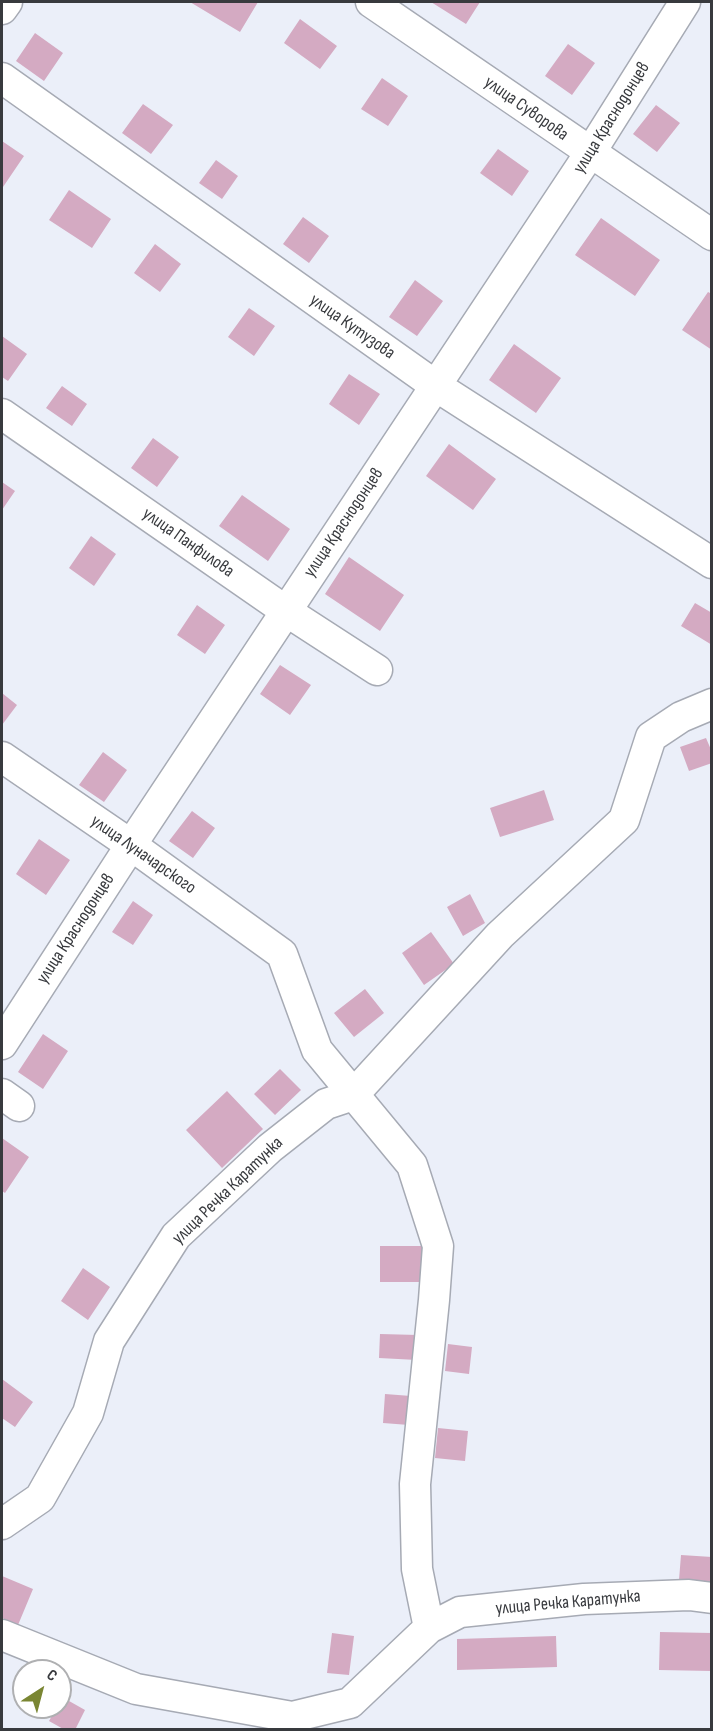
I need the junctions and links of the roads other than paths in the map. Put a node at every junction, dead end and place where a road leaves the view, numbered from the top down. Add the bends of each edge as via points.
1 (7, 2) edge
2 (371, 2) edge
3 (685, 2) edge
4 (2, 9) edge
5 (2, 78) edge
6 (590, 153) junction
7 (711, 235) edge
8 (435, 386) junction
9 (2, 414) edge
10 (711, 563) edge
11 (286, 611) junction
12 (377, 670) dead end
13 (711, 704) edge
14 (2, 757) edge
15 (131, 845) junction
16 (2, 1044) edge
17 (353, 1095) junction
18 (2, 1524) edge
19 (711, 1598) edge
20 (429, 1628) junction
21 (2, 1635) edge

1 - 4 street
2 - 6 street, улица Суворова
3 - 6 street, улица Краснодонцев
5 - 8 street, улица Кутузова
6 - 7 street, улица Суворова
6 - 8 street, улица Краснодонцев
8 - 10 street, улица Кутузова
8 - 11 street, улица Краснодонцев
9 - 11 street, улица Панфилова
11 - 12 street, улица Панфилова
11 - 15 street, улица Краснодонцев
13 - 17 street, улица Речка Каратунка via 681,717 651,737 624,820 500,935
14 - 15 street, улица Луначарского
15 - 16 street, улица Краснодонцев
15 - 17 street, улица Луначарского via 282,954 317,1050
17 - 18 street, улица Речка Каратунка via 326,1104 270,1148 176,1236 109,1341 88,1413 40,1498
17 - 20 street via 412,1165 438,1245 415,1484 417,1569
19 - 20 street, улица Речка Каратунка via 689,1595 584,1599 460,1612
20 - 21 street, улица Речка Каратунка via 350,1703 292,1718 136,1689

